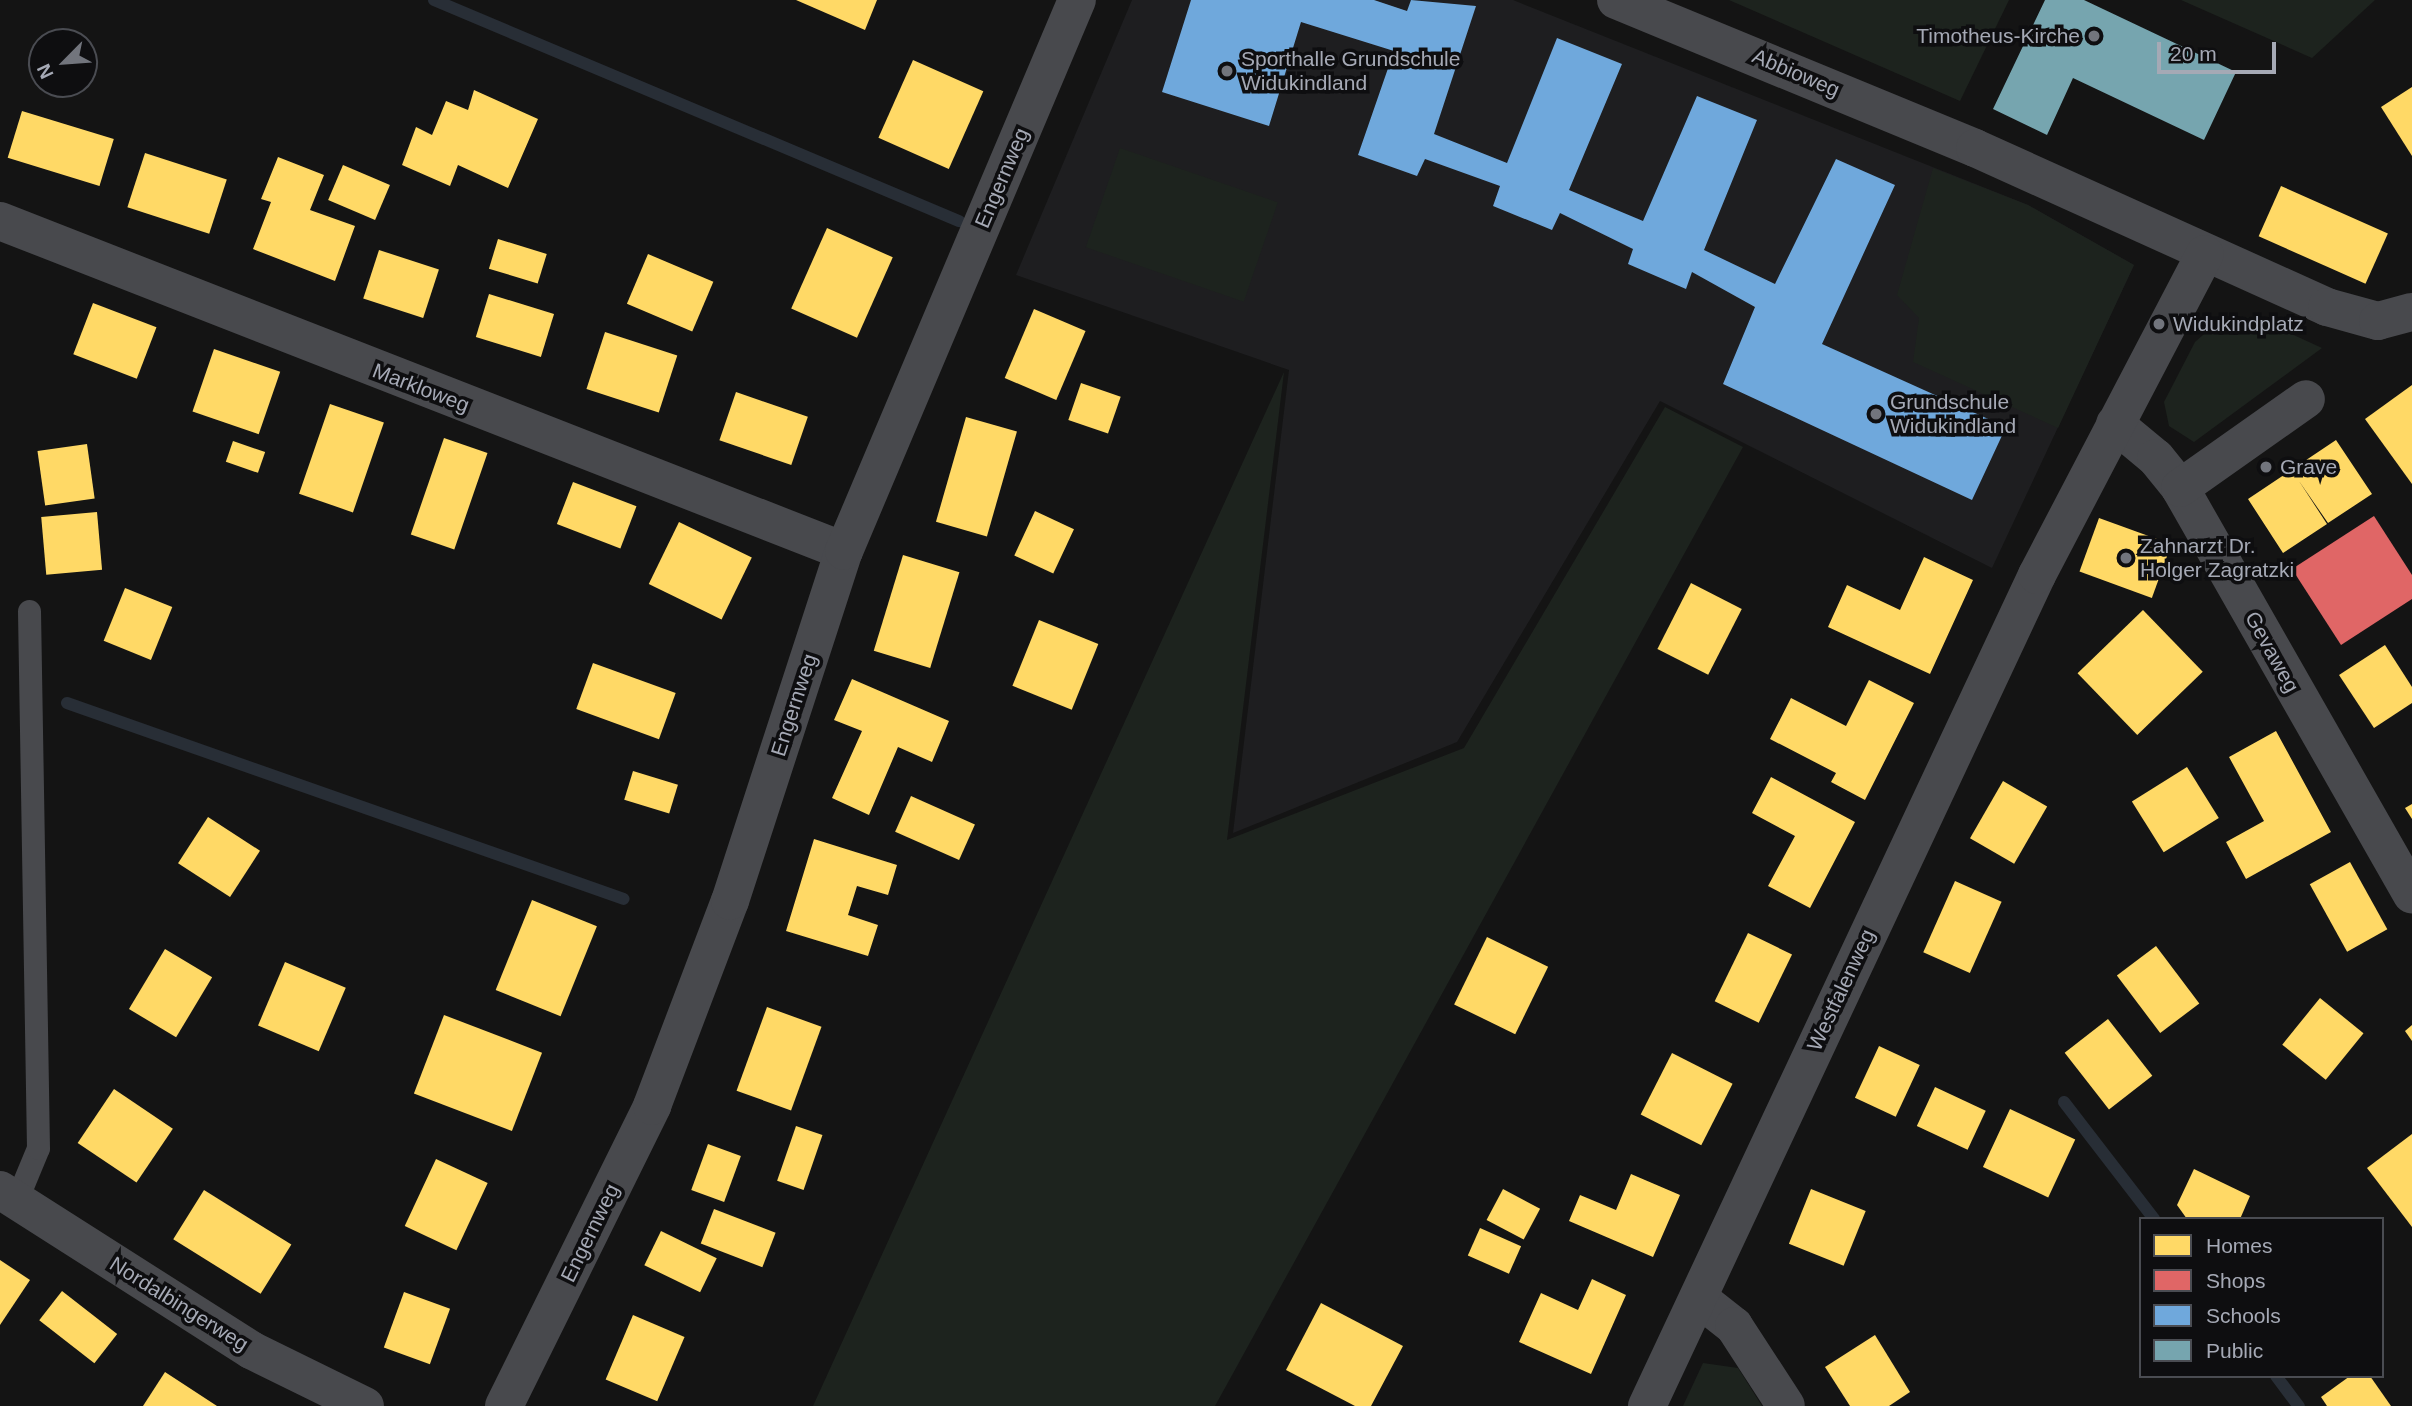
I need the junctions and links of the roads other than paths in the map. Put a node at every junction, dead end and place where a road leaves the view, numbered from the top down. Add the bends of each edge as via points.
1 (1077, 0) edge
2 (1616, 0) edge
3 (0, 221) edge
4 (2205, 254) junction
5 (2412, 312) edge
6 (2306, 399) dead end
7 (2115, 424) junction
8 (2180, 488) junction
9 (844, 551) junction
10 (29, 611) dead end
11 (2412, 894) edge
12 (8, 1195) edge
13 (1701, 1300) junction
14 (365, 1406) edge
15 (504, 1406) edge
16 (1647, 1406) edge
17 (1786, 1406) edge

1 - 9 street, Engernweg
2 - 4 street, Abbioweg via 1975,148
3 - 9 street, Markloweg
4 - 5 street via 2327,307 2378,321
4 - 7 street
6 - 8 street
7 - 8 street, Gevaweg via 2157,458
7 - 13 street, Westfalenweg via 2036,575
8 - 11 street, Gevaweg
9 - 15 street, Engernweg via 730,901 652,1106
10 - 12 lane via 38,1148
12 - 14 street, Nordalbingerweg via 251,1350
13 - 16 street, Westfalenweg
13 - 17 street via 1734,1326

